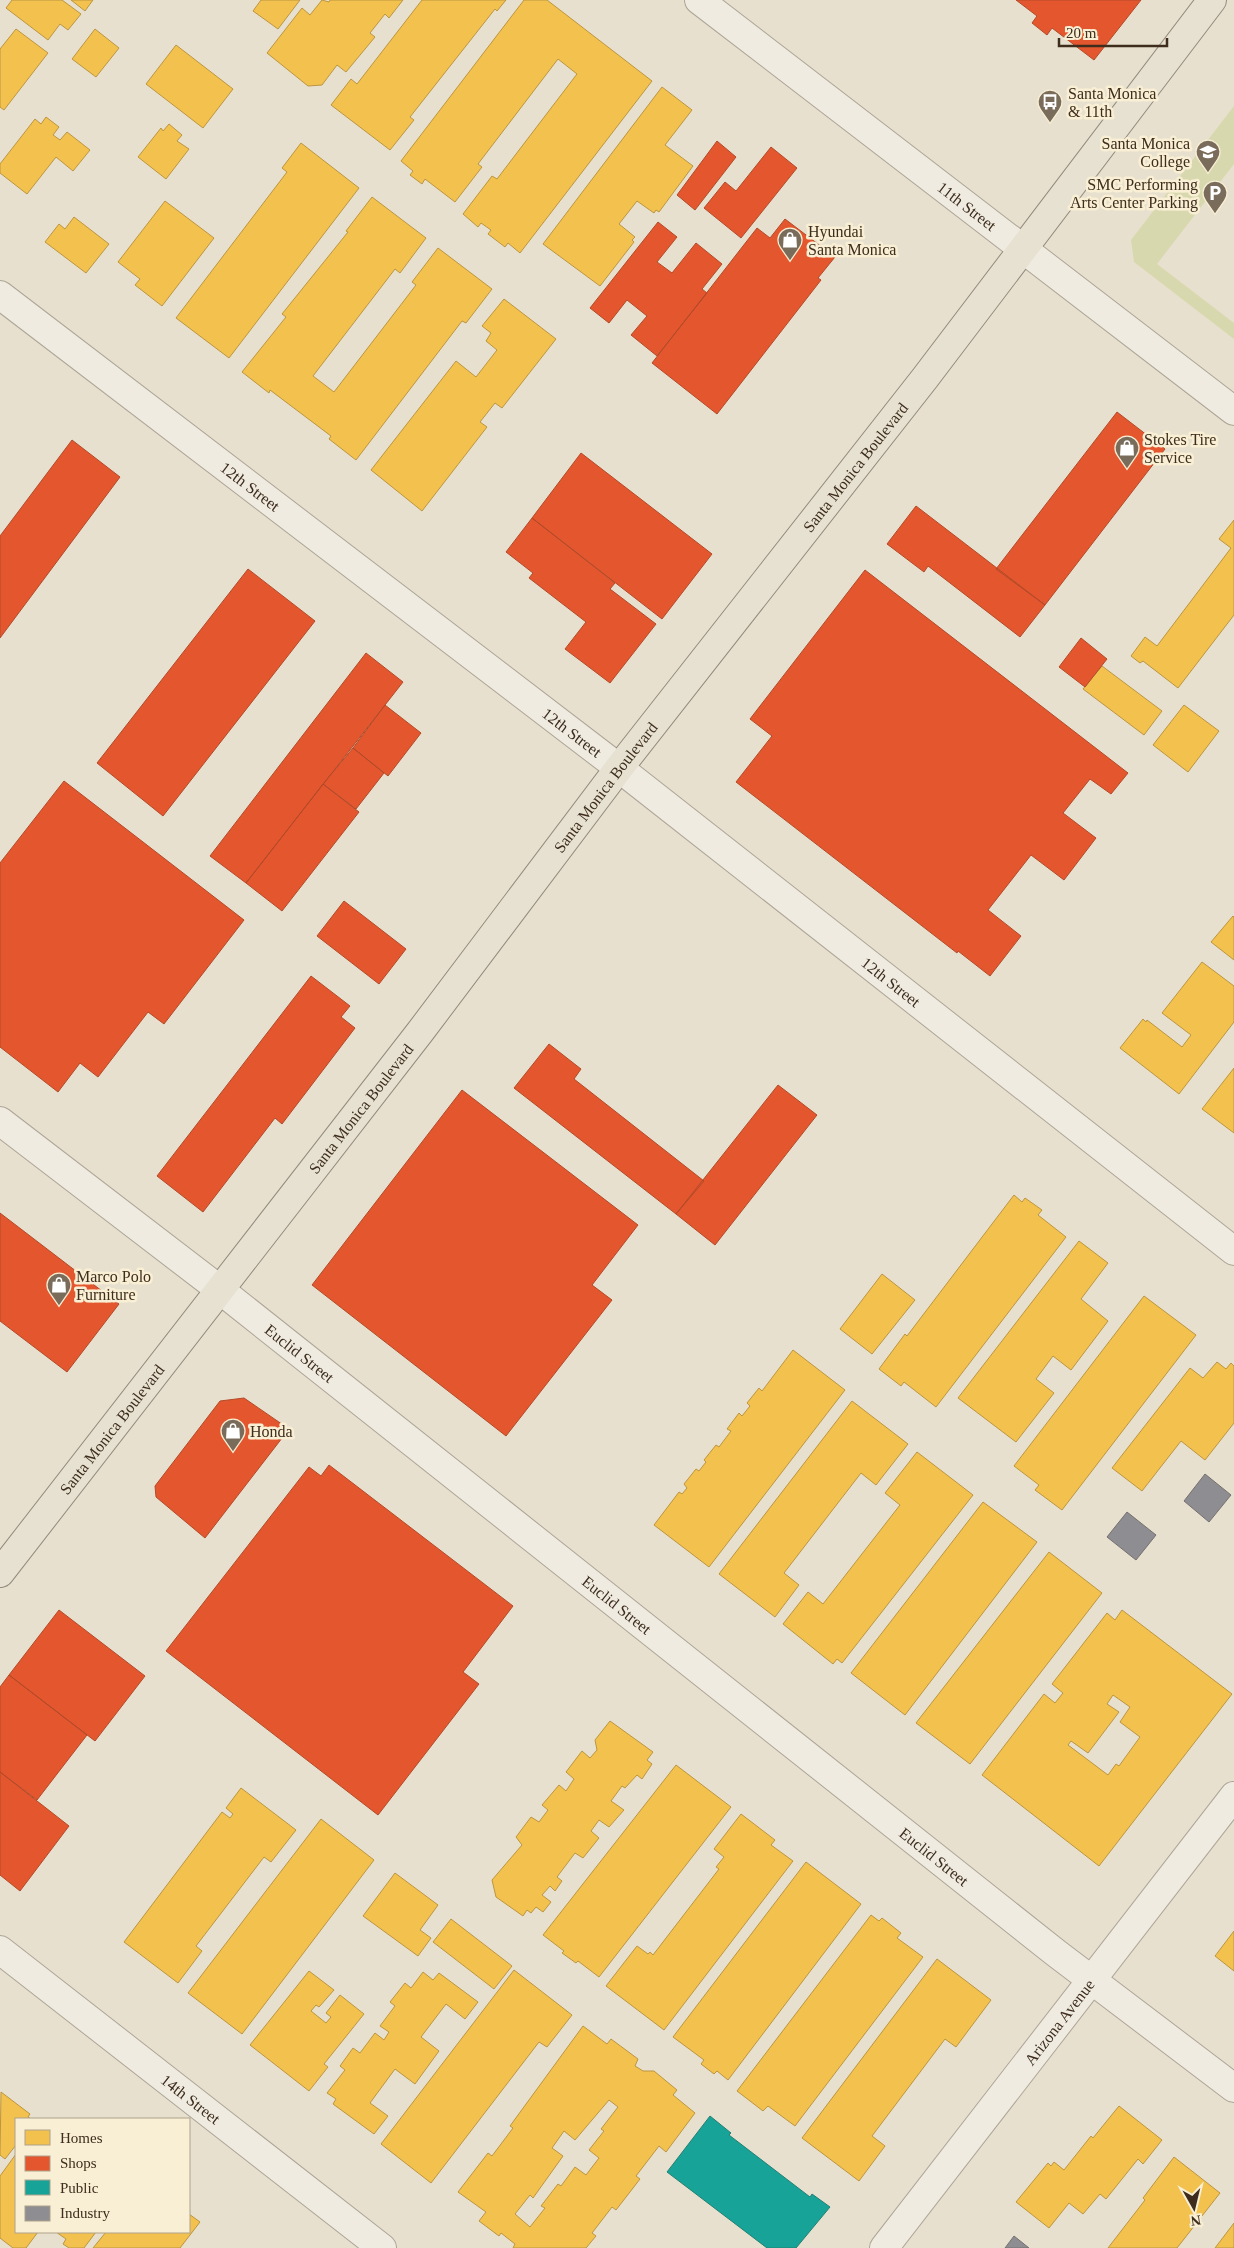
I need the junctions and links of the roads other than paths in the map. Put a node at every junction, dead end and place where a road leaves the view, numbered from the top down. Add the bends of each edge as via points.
1 (699, 0) edge
2 (1212, 0) edge
3 (1023, 250) junction
4 (0, 295) edge
5 (1234, 412) edge
6 (620, 768) junction
7 (0, 1121) edge
8 (1234, 1251) edge
9 (220, 1289) junction
10 (0, 1573) edge
11 (1234, 1796) edge
12 (0, 1950) edge
13 (1091, 1979) junction
14 (1234, 2088) edge
15 (382, 2248) edge
16 (884, 2248) edge

1 - 3 street, 11th Street
2 - 3 main road, Santa Monica Boulevard
3 - 5 street, 11th Street
3 - 6 main road, Santa Monica Boulevard
4 - 6 street, 12th Street
6 - 8 street, 12th Street
6 - 9 main road, Santa Monica Boulevard
7 - 9 street, Euclid Street
9 - 10 main road, Santa Monica Boulevard
9 - 13 street, Euclid Street
11 - 13 street, Arizona Avenue
12 - 15 street, 14th Street
13 - 14 street, Euclid Street
13 - 16 street, Arizona Avenue

